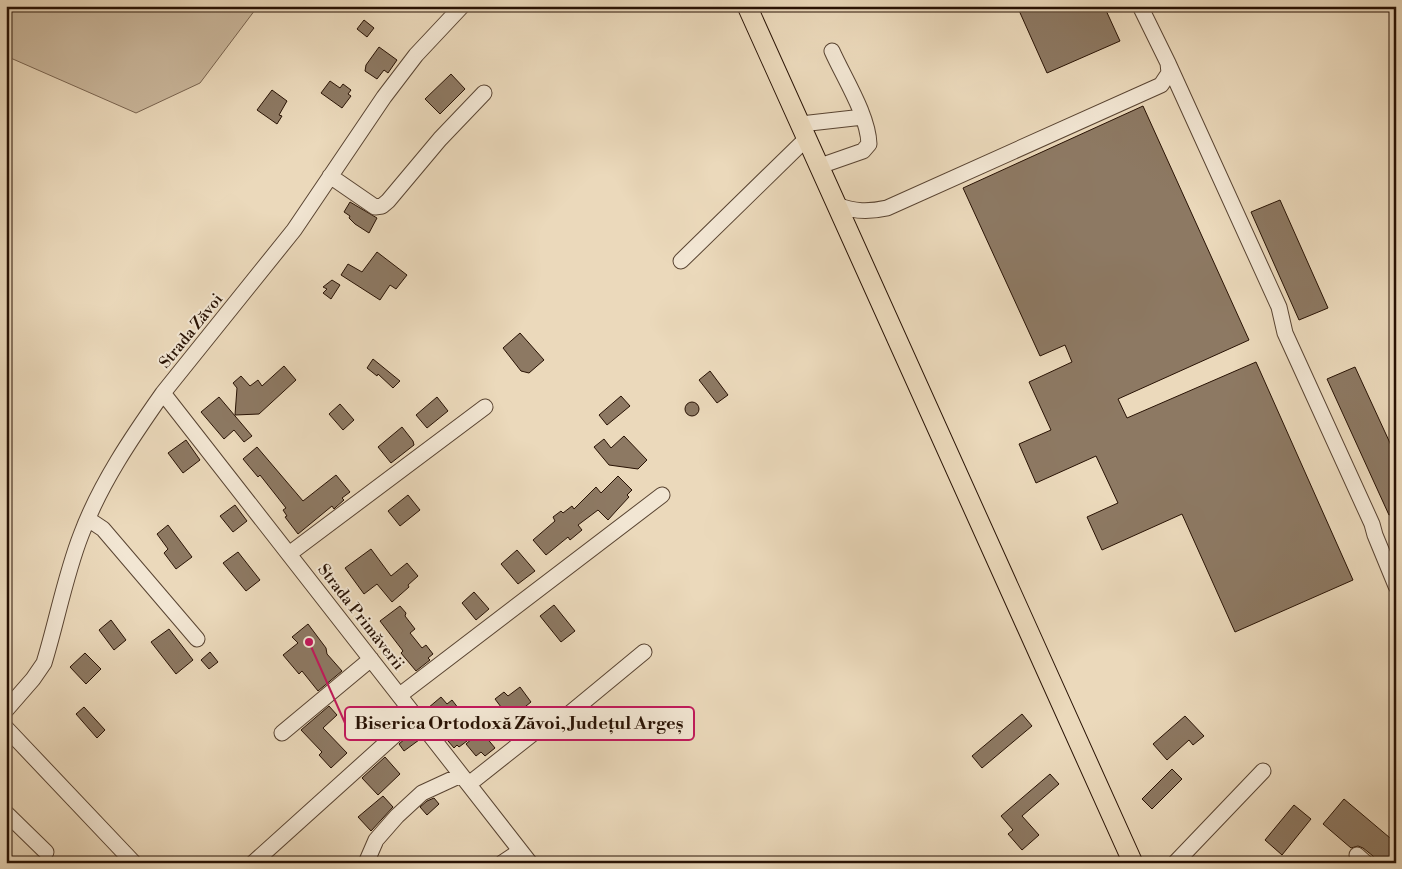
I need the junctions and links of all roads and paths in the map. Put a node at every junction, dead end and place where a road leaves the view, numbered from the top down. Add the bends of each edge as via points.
1 (462, 6) edge
2 (747, 6) edge
3 (1140, 6) edge
4 (832, 51) dead end
5 (1168, 64) junction
6 (1161, 84) junction
7 (1181, 91) junction
8 (484, 93) dead end
9 (863, 117) junction
10 (804, 131) junction
11 (820, 166) junction
12 (330, 176) junction
13 (837, 205) junction
14 (681, 261) dead end
15 (163, 393) junction
16 (485, 407) dead end
17 (662, 495) dead end
18 (88, 519) junction
19 (289, 554) junction
20 (1396, 586) edge
21 (197, 640) dead end
22 (644, 652) dead end
23 (371, 659) junction
24 (400, 695) junction
25 (6, 710) edge
26 (416, 716) junction
27 (6, 728) edge
28 (282, 733) dead end
29 (1263, 770) dead end
30 (465, 779) junction
31 (6, 813) edge
32 (520, 850) junction
33 (46, 852) dead end
34 (134, 863) edge
35 (253, 863) edge
36 (366, 863) edge
37 (502, 863) edge
38 (530, 863) edge
39 (1133, 863) edge
40 (1175, 863) edge

1 - 12 street, Strada Zăvoi via 416,54
2 - 10 main road
3 - 5 street
4 - 9 street
5 - 6 street via 1170,73
5 - 7 street
6 - 7 street
6 - 13 street via 887,208 873,212 849,210
7 - 20 street via 1279,307 1285,333 1372,524
8 - 12 street via 382,206 375,207
9 - 10 street
9 - 11 street via 869,144 863,151
10 - 11 main road
10 - 14 street
11 - 13 main road
12 - 15 street, Strada Zăvoi via 294,230
13 - 39 main road
15 - 18 street, Strada Zăvoi via 124,452
15 - 19 street, Strada Primăverii
16 - 19 street
17 - 24 street
18 - 21 street via 103,529
18 - 25 street, Strada Zăvoi via 44,663
19 - 23 street, Strada Primăverii
22 - 30 street via 552,728 536,731
23 - 24 street, Strada Primăverii
23 - 28 street
24 - 26 street, Strada Primăverii
26 - 30 street, Strada Primăverii
26 - 35 street
27 - 34 street
29 - 40 street
30 - 32 street, Strada Primăverii
30 - 36 street via 422,793 376,840
31 - 33 street
32 - 37 street
32 - 38 street, Strada Primăverii

